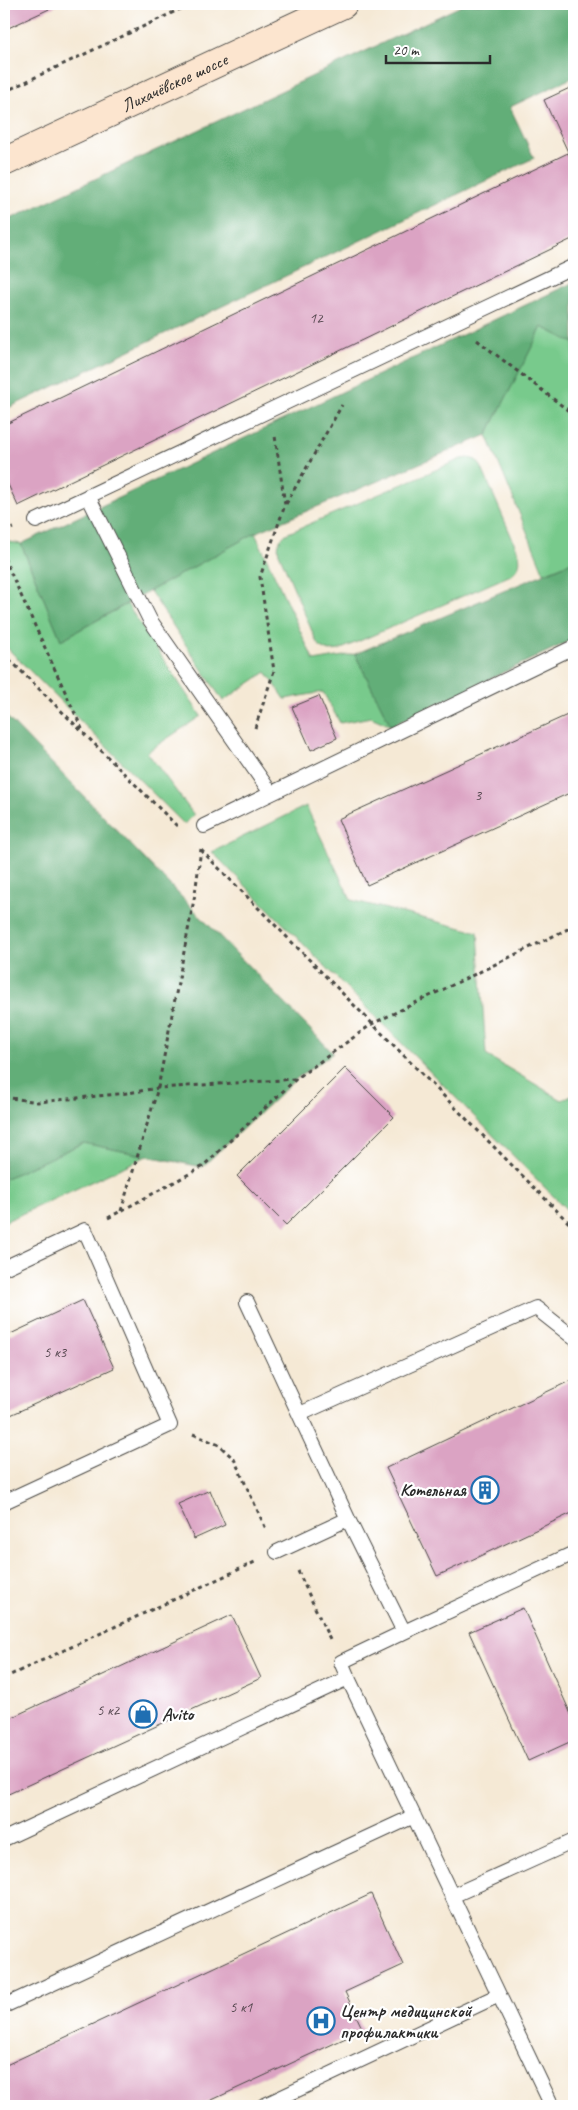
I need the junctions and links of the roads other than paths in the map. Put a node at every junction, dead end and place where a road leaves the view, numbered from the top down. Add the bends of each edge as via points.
1 (343, 4) edge
2 (4, 162) edge
3 (574, 266) edge
4 (88, 496) junction
5 (36, 521) dead end
6 (574, 647) edge
7 (271, 793) junction
8 (204, 826) dead end
9 (4, 1268) edge
10 (247, 1302) dead end
11 (574, 1338) edge
12 (300, 1414) junction
13 (4, 1502) edge
14 (348, 1519) junction
15 (282, 1550) road end
16 (574, 1553) edge
17 (404, 1632) junction
18 (348, 1678) junction
19 (414, 1816) junction
20 (4, 1838) edge
21 (574, 1841) edge
22 (452, 1896) junction
23 (499, 1995) junction
24 (4, 2006) edge
25 (263, 2106) edge
26 (552, 2106) edge

1 - 2 main road, Лихачёвское шоссе
3 - 4 lane
4 - 5 lane
4 - 7 lane via 150,620
6 - 7 lane
7 - 8 lane
9 - 13 lane via 85,1230 170,1425
10 - 12 lane
11 - 12 lane via 536,1308
12 - 14 lane
14 - 15 lane
14 - 17 lane
16 - 17 lane
17 - 18 lane via 341,1662
18 - 19 lane
18 - 20 lane
19 - 22 lane
19 - 24 lane
21 - 22 lane
22 - 23 lane
23 - 25 lane
23 - 26 lane

